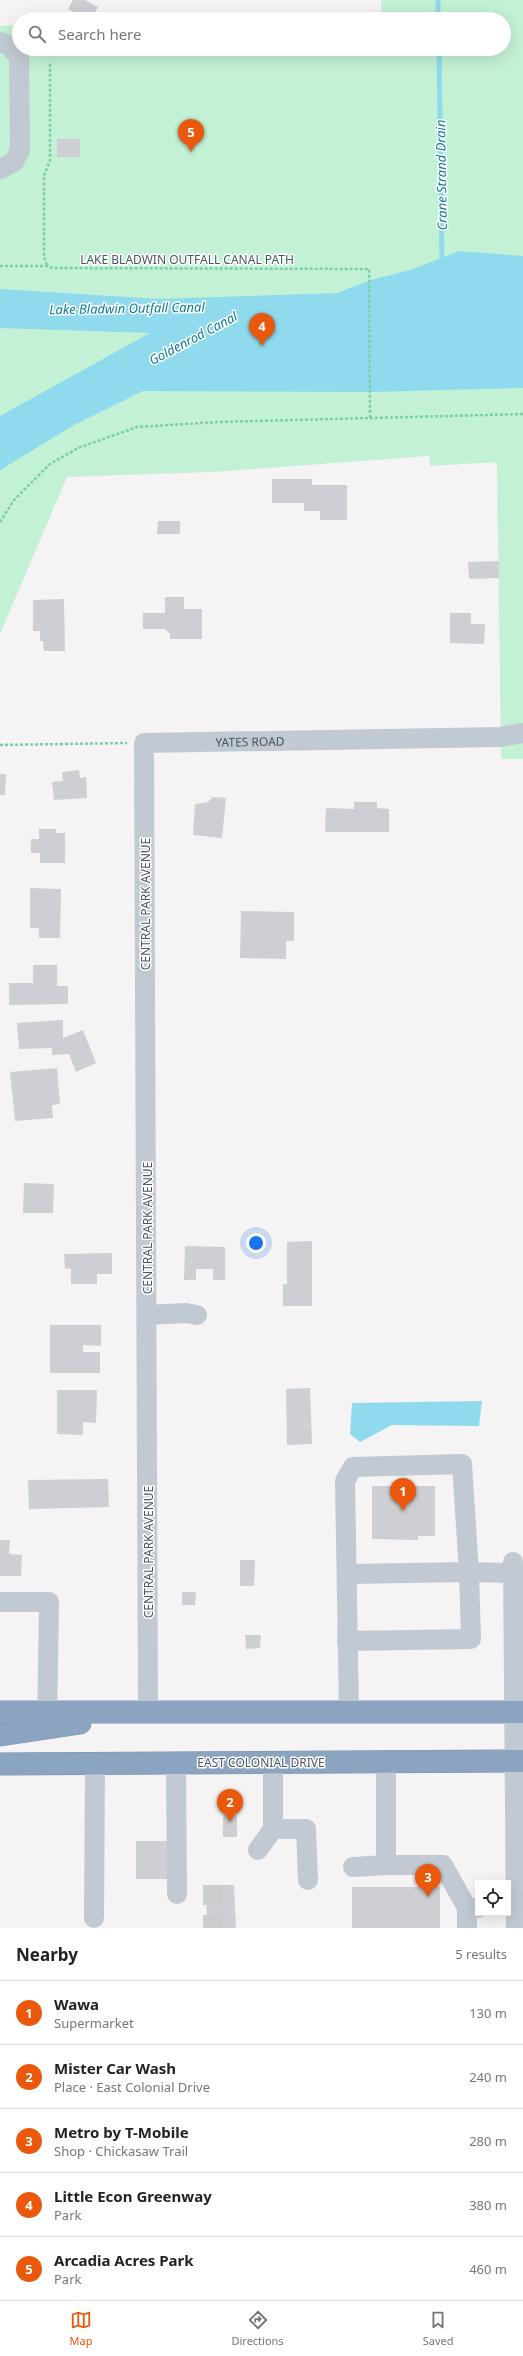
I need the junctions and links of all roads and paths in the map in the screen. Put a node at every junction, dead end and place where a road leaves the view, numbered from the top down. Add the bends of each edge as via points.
1 (0, 42) edge
2 (12, 49) edge
3 (17, 56) edge
4 (50, 63) dead end
5 (0, 169) edge
6 (0, 266) edge
7 (47, 266) junction
8 (523, 414) edge
9 (370, 419) junction
10 (0, 522) edge
11 (523, 733) edge
12 (144, 743) junction
13 (0, 745) edge
14 (147, 1315) junction
15 (197, 1315) dead end
16 (516, 1570) edge
17 (469, 1572) junction
18 (346, 1574) junction
19 (0, 1602) edge
20 (347, 1641) junction
21 (0, 1712) edge
22 (148, 1712) junction
23 (349, 1712) junction
24 (519, 1712) edge
25 (47, 1720) junction
26 (0, 1735) edge
27 (519, 1761) edge
28 (273, 1762) junction
29 (386, 1762) junction
30 (95, 1763) junction
31 (176, 1763) junction
32 (0, 1764) edge
33 (273, 1829) junction
34 (258, 1850) dead end
35 (386, 1865) junction
36 (353, 1867) dead end
37 (308, 1880) dead end
38 (177, 1894) dead end
39 (516, 1907) edge
40 (473, 1908) edge
41 (94, 1918) dead end
42 (467, 1928) edge
43 (516, 1928) edge

1 - 2 street
3 - 5 street via 20,150 14,162
4 - 7 path via 50,161 44,175 44,257
6 - 7 path, LAKE BLADWIN OUTFALL CANAL PATH
7 - 9 path, LAKE BLADWIN OUTFALL CANAL PATH via 369,268
8 - 9 path
9 - 10 path via 218,422 137,427 78,448 50,464 14,500
11 - 12 street, YATES ROAD via 500,737
12 - 13 path
12 - 14 street, CENTRAL PARK AVENUE
14 - 15 street via 186,1312
14 - 22 street, CENTRAL PARK AVENUE
16 - 17 street
16 - 24 street
17 - 18 street
17 - 18 street via 462,1464 353,1467 345,1481
17 - 20 street via 471,1639
18 - 20 street
19 - 25 street via 49,1602
20 - 23 street
21 - 25 highway
22 - 23 highway
22 - 25 highway
23 - 24 highway
24 - 27 street
25 - 26 highway
27 - 29 highway, EAST COLONIAL DRIVE
27 - 39 street
28 - 29 highway, EAST COLONIAL DRIVE
28 - 31 highway, EAST COLONIAL DRIVE
28 - 33 street
29 - 35 street
30 - 31 highway, EAST COLONIAL DRIVE
30 - 32 highway, EAST COLONIAL DRIVE
30 - 41 street
31 - 38 street
33 - 34 street
33 - 37 street via 306,1829
35 - 36 street
35 - 40 street via 443,1865
39 - 43 street
40 - 42 street

